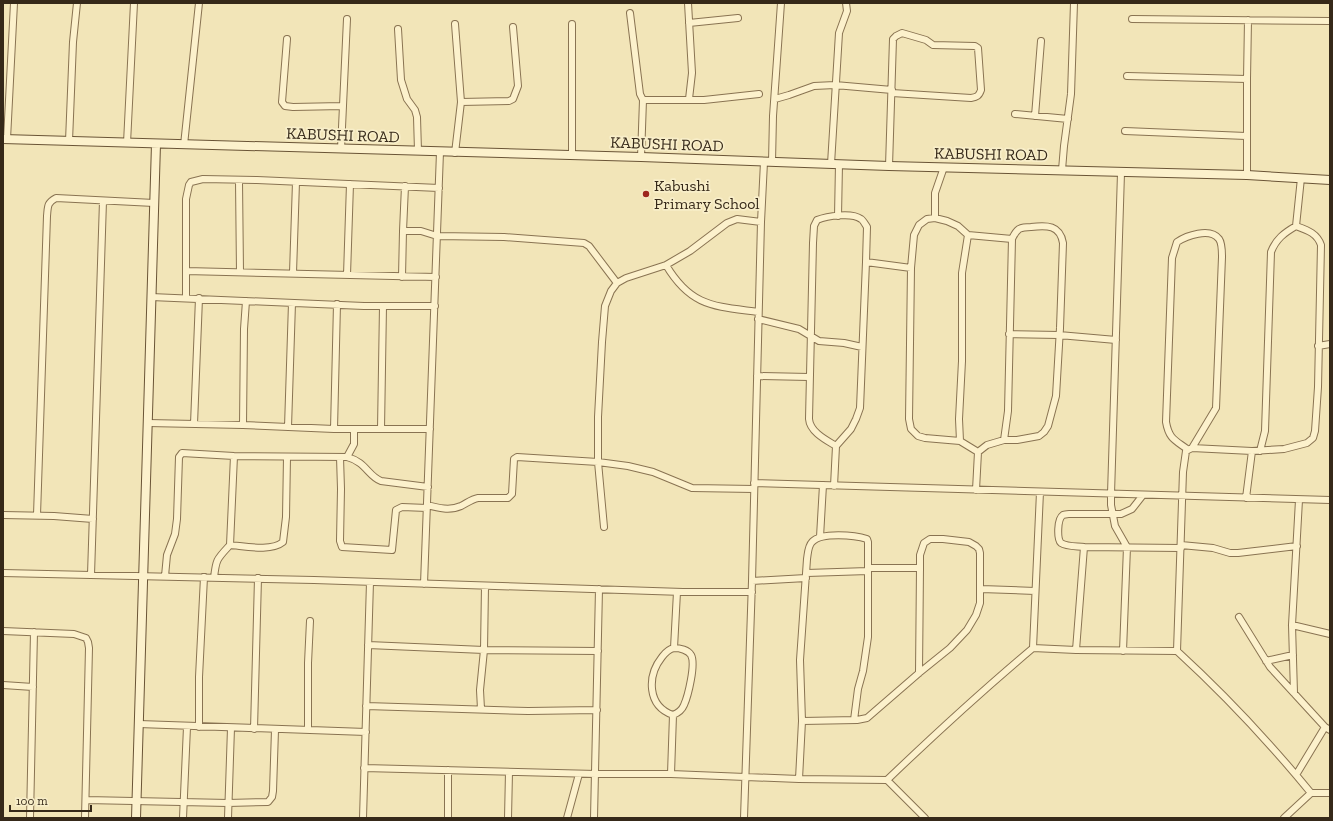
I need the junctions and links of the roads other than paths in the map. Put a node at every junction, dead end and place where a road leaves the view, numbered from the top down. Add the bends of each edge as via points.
1 (14, 3) edge
2 (77, 3) edge
3 (134, 3) edge
4 (199, 3) edge
5 (688, 3) edge
6 (781, 3) edge
7 (846, 3) edge
8 (1074, 3) edge
9 (630, 13) dead end
10 (738, 18) dead end
11 (347, 19) dead end
12 (1132, 19) dead end
13 (1248, 20) junction
14 (1330, 21) edge
15 (689, 23) junction
16 (455, 24) dead end
17 (572, 24) dead end
18 (513, 27) dead end
19 (398, 29) dead end
20 (287, 39) dead end
21 (1041, 41) dead end
22 (1127, 76) dead end
23 (1247, 79) junction
24 (835, 85) junction
25 (892, 92) junction
26 (759, 94) dead end
27 (689, 99) junction
28 (774, 99) junction
29 (643, 100) junction
30 (461, 102) junction
31 (342, 106) junction
32 (1015, 114) dead end
33 (1035, 116) junction
34 (1068, 119) junction
35 (1125, 131) dead end
36 (1246, 136) junction
37 (5, 139) edge
38 (69, 141) junction
39 (127, 143) junction
40 (156, 144) junction
41 (184, 145) junction
42 (341, 149) junction
43 (418, 151) junction
44 (440, 152) junction
45 (455, 152) junction
46 (572, 155) junction
47 (641, 157) junction
48 (768, 162) junction
49 (835, 164) junction
50 (889, 166) junction
51 (944, 167) junction
52 (1062, 170) junction
53 (1121, 173) junction
54 (1247, 175) junction
55 (1300, 178) junction
56 (1330, 180) edge
57 (238, 181) junction
58 (296, 182) junction
59 (350, 184) junction
60 (405, 186) junction
61 (439, 188) junction
62 (102, 202) junction
63 (154, 203) junction
64 (838, 216) junction
65 (935, 218) junction
66 (761, 222) junction
67 (1296, 226) junction
68 (403, 231) junction
69 (437, 236) junction
70 (968, 236) junction
71 (1012, 239) junction
72 (866, 262) junction
73 (666, 265) junction
74 (911, 268) junction
75 (186, 270) junction
76 (240, 272) junction
77 (293, 273) junction
78 (348, 275) junction
79 (402, 277) junction
80 (436, 277) junction
81 (617, 283) junction
82 (151, 297) junction
83 (186, 298) junction
84 (199, 298) junction
85 (246, 301) junction
86 (292, 303) junction
87 (337, 304) junction
88 (383, 306) junction
89 (435, 306) junction
90 (758, 316) junction
91 (1009, 334) junction
92 (1059, 335) junction
93 (810, 336) junction
94 (1116, 340) junction
95 (1330, 344) edge
96 (1318, 346) junction
97 (862, 347) junction
98 (757, 376) junction
99 (809, 377) junction
100 (148, 423) junction
101 (194, 424) junction
102 (243, 425) junction
103 (288, 427) junction
104 (430, 428) junction
105 (334, 429) junction
106 (354, 429) junction
107 (381, 429) junction
108 (1004, 440) junction
109 (960, 441) junction
110 (836, 446) junction
111 (1190, 448) junction
112 (1252, 451) junction
113 (1260, 451) junction
114 (978, 452) junction
115 (234, 456) junction
116 (287, 457) junction
117 (340, 457) junction
118 (347, 458) junction
119 (598, 462) junction
120 (823, 485) junction
121 (754, 486) junction
122 (834, 486) junction
123 (428, 487) junction
124 (976, 490) junction
125 (1040, 492) junction
126 (1111, 494) junction
127 (1143, 495) junction
128 (1183, 496) junction
129 (1246, 498) junction
130 (1299, 500) junction
131 (1330, 500) edge
132 (427, 507) junction
133 (3, 515) edge
134 (1112, 515) junction
135 (37, 516) junction
136 (92, 519) junction
137 (604, 527) dead end
138 (820, 537) junction
139 (230, 545) junction
140 (1181, 546) junction
141 (1297, 546) junction
142 (1084, 547) junction
143 (1127, 547) junction
144 (920, 568) junction
145 (868, 569) junction
146 (3, 573) edge
147 (91, 575) junction
148 (144, 576) junction
149 (165, 576) junction
150 (806, 576) junction
151 (204, 577) junction
152 (214, 578) junction
153 (258, 578) junction
154 (752, 581) junction
155 (370, 582) junction
156 (424, 584) junction
157 (485, 586) junction
158 (599, 589) junction
159 (980, 589) junction
160 (1035, 591) junction
161 (676, 592) junction
162 (752, 592) junction
163 (1239, 617) dead end
164 (310, 621) dead end
165 (1292, 625) junction
166 (3, 630) edge
167 (34, 632) junction
168 (1330, 634) edge
169 (368, 645) junction
170 (674, 648) junction
171 (1033, 648) junction
172 (484, 650) junction
173 (1076, 650) junction
174 (598, 651) junction
175 (1123, 651) junction
176 (1178, 651) junction
177 (1293, 655) junction
178 (1266, 661) junction
179 (919, 673) junction
180 (3, 685) edge
181 (33, 688) junction
182 (1294, 693) junction
183 (366, 706) junction
184 (481, 709) junction
185 (597, 710) junction
186 (673, 715) junction
187 (854, 720) junction
188 (802, 721) junction
189 (138, 724) junction
190 (187, 727) junction
191 (199, 727) junction
192 (231, 728) junction
193 (254, 729) junction
194 (1327, 729) edge
195 (276, 730) junction
196 (308, 730) junction
197 (366, 732) junction
198 (364, 768) junction
199 (448, 770) junction
200 (509, 772) junction
201 (579, 774) junction
202 (596, 774) junction
203 (670, 774) junction
204 (1296, 775) junction
205 (745, 777) junction
206 (799, 779) junction
207 (887, 780) junction
208 (1311, 793) junction
209 (1330, 793) edge
210 (86, 800) junction
211 (137, 801) junction
212 (184, 802) junction
213 (228, 803) junction
214 (30, 818) edge
215 (85, 818) edge
216 (136, 818) edge
217 (183, 818) edge
218 (228, 818) edge
219 (363, 818) edge
220 (448, 818) edge
221 (508, 818) edge
222 (567, 818) edge
223 (594, 818) edge
224 (744, 818) edge
225 (925, 818) edge
226 (1284, 818) edge

1 - 37 street
2 - 38 street
3 - 39 street
4 - 41 street
5 - 15 street
6 - 28 street
7 - 24 street via 847,11 839,33
8 - 34 street
9 - 29 street via 640,94
10 - 15 street
11 - 31 street
12 - 13 street
13 - 14 street
13 - 23 street
15 - 27 street via 692,73
16 - 30 street
17 - 46 street
18 - 30 street via 518,86 513,99
19 - 43 street via 401,80 407,99 417,117
20 - 31 street via 282,102 285,106
21 - 33 street
22 - 23 street
23 - 36 street
24 - 25 street
24 - 28 street via 814,86
24 - 49 street
25 - 25 street via 893,39 896,36 902,33 933,44 978,48 981,90 977,97 917,96
25 - 50 street
26 - 27 street via 704,100
27 - 29 street
28 - 48 street
29 - 47 street
30 - 45 street
31 - 42 street
32 - 33 street
33 - 34 street
34 - 52 street
35 - 36 street
36 - 54 street
37 - 38 main road, KABUSHI ROAD
38 - 39 main road, KABUSHI ROAD
39 - 40 main road, KABUSHI ROAD
40 - 41 main road, KABUSHI ROAD
40 - 63 main road
41 - 42 main road, KABUSHI ROAD
42 - 43 main road, KABUSHI ROAD
43 - 44 main road, KABUSHI ROAD
44 - 45 main road, KABUSHI ROAD
44 - 61 street
45 - 46 main road, KABUSHI ROAD
46 - 47 main road, KABUSHI ROAD
47 - 48 main road, KABUSHI ROAD
48 - 49 main road, KABUSHI ROAD
48 - 66 street
49 - 50 main road, KABUSHI ROAD
49 - 64 street
50 - 51 main road, KABUSHI ROAD
51 - 52 main road, KABUSHI ROAD
51 - 65 street via 935,193
52 - 53 main road, KABUSHI ROAD
53 - 54 main road, KABUSHI ROAD
53 - 94 street
54 - 55 main road, KABUSHI ROAD
55 - 56 main road, KABUSHI ROAD
55 - 67 street
57 - 58 street
57 - 75 street via 203,179 189,184 186,199
57 - 76 street
58 - 59 street
58 - 77 street
59 - 60 street
59 - 78 street
60 - 61 street
60 - 68 street
61 - 69 street
62 - 63 street
62 - 135 street via 56,198 48,205
62 - 136 street
63 - 82 main road
64 - 72 street via 855,216 862,219 867,227
64 - 93 street via 823,217 817,220 814,226
65 - 70 street via 958,226
65 - 74 street via 919,225 914,235
66 - 73 street via 737,219 727,223 690,251
66 - 90 street
67 - 96 street via 1314,233 1321,245
67 - 113 street via 1278,238 1271,252 1265,431
68 - 69 street via 421,231
68 - 79 street
69 - 80 street
69 - 81 street via 504,237 584,243
70 - 71 street
70 - 109 street via 962,273
71 - 91 street
71 - 92 street via 1015,232 1021,228 1042,226 1057,230 1061,235 1063,253
72 - 74 street
72 - 97 street
73 - 81 street
73 - 90 street via 675,280 702,302
74 - 109 street via 911,430 925,438
75 - 76 street
75 - 83 street
76 - 77 street
77 - 78 street
78 - 79 street
79 - 80 street
80 - 89 street
81 - 119 street via 605,306
82 - 83 street
82 - 100 main road
83 - 84 street
84 - 85 street
84 - 101 street
85 - 86 street
85 - 102 street
86 - 87 street
86 - 103 street
87 - 88 street
87 - 105 street
88 - 89 street
88 - 107 street
89 - 104 street
90 - 93 street via 795,328
90 - 98 street
91 - 92 street
91 - 108 street via 1008,411
92 - 94 street
92 - 108 street via 1056,396 1048,426 1039,436
93 - 97 street via 824,342
93 - 99 street
94 - 126 street
95 - 96 street
96 - 113 street via 1318,387 1313,438 1300,446
97 - 110 street via 860,408 851,428
98 - 99 street
98 - 121 street
99 - 110 street via 810,425
100 - 101 street
100 - 148 main road
101 - 102 street
102 - 103 street
103 - 105 street
104 - 107 street
104 - 123 street
105 - 106 street
106 - 107 street
106 - 118 street via 354,444
108 - 114 street via 987,445
109 - 114 street
110 - 122 street
111 - 111 street via 1216,408 1222,257 1218,238 1205,233 1187,236 1177,242 1172,258 1166,422 1172,438
111 - 112 street
111 - 128 street via 1183,472
112 - 113 street
112 - 129 street
114 - 124 street
115 - 116 street
115 - 139 street
115 - 149 street via 186,453 180,455 178,519
116 - 117 street
116 - 139 street via 283,542 269,547
117 - 118 street
117 - 132 street via 342,547 392,550 396,510 402,507
118 - 123 street via 356,460 381,481
119 - 121 street via 653,472 692,488
119 - 132 street via 516,458 512,494 508,498 474,498 460,506 446,509
119 - 137 street
120 - 121 street
120 - 122 street
120 - 138 street
121 - 154 street
122 - 124 street
123 - 132 street
124 - 125 street
125 - 126 street
125 - 160 street
126 - 127 street
126 - 134 street
127 - 128 street
127 - 134 street via 1132,509
128 - 129 street
128 - 140 street
129 - 130 street
130 - 131 street
130 - 141 street
132 - 156 street
133 - 135 street
134 - 142 street via 1069,514 1059,519 1059,539 1062,543
134 - 143 street
135 - 136 street
136 - 147 street
138 - 145 street via 845,536 867,539
138 - 150 street via 811,542 808,549
139 - 152 street via 216,562
140 - 141 street via 1238,553
140 - 143 street
140 - 176 street
141 - 165 street
142 - 143 street
142 - 173 street
143 - 175 street
144 - 145 street
144 - 159 street via 922,548 927,540 969,542 976,546 980,553
144 - 179 street
145 - 150 street
145 - 187 street via 868,637
146 - 147 street
147 - 148 street
148 - 149 street
148 - 189 main road
149 - 151 street
150 - 154 street
150 - 188 street via 800,660
151 - 152 street
151 - 191 street
152 - 153 street
153 - 155 street
153 - 193 street
154 - 162 street
155 - 156 street
155 - 169 street
156 - 157 street
157 - 158 street
157 - 172 street
158 - 161 street
158 - 174 street
159 - 160 street
159 - 179 street via 976,615 967,630 950,648
160 - 171 street
161 - 162 street
161 - 170 street
162 - 205 street
163 - 178 street
164 - 196 street
165 - 168 street
165 - 177 street
166 - 167 street
167 - 181 street
167 - 210 street via 74,634 86,638 88,642
169 - 172 street
169 - 183 street
170 - 186 street via 690,654 692,661 687,697 681,710
170 - 186 street via 658,662 651,683 656,701
171 - 173 street
171 - 207 street via 989,685
172 - 174 street
172 - 184 street
173 - 175 street
174 - 185 street
175 - 176 street
176 - 204 street via 1205,676
177 - 178 street
177 - 182 street
178 - 182 street
179 - 187 street via 870,716 863,720
180 - 181 street
181 - 214 street
182 - 194 street
183 - 184 street
183 - 197 street
184 - 185 street
185 - 202 street
186 - 203 street
187 - 188 street
188 - 206 street
189 - 190 street
189 - 211 main road
190 - 191 street
190 - 212 street
191 - 192 street
192 - 193 street
192 - 213 street
193 - 195 street
194 - 204 street
195 - 196 street
195 - 213 street via 271,800 263,803
196 - 197 street
197 - 198 street
198 - 199 street
198 - 219 street
199 - 200 street
199 - 220 street
200 - 201 street
200 - 221 street
201 - 202 street
201 - 222 street
202 - 203 street
202 - 223 street
203 - 205 street
204 - 208 street
205 - 206 street
205 - 224 street
206 - 207 street
207 - 225 street
208 - 209 street
208 - 226 street
210 - 211 street
210 - 215 street
211 - 212 street
211 - 216 main road
212 - 213 street
212 - 217 street
213 - 218 street

